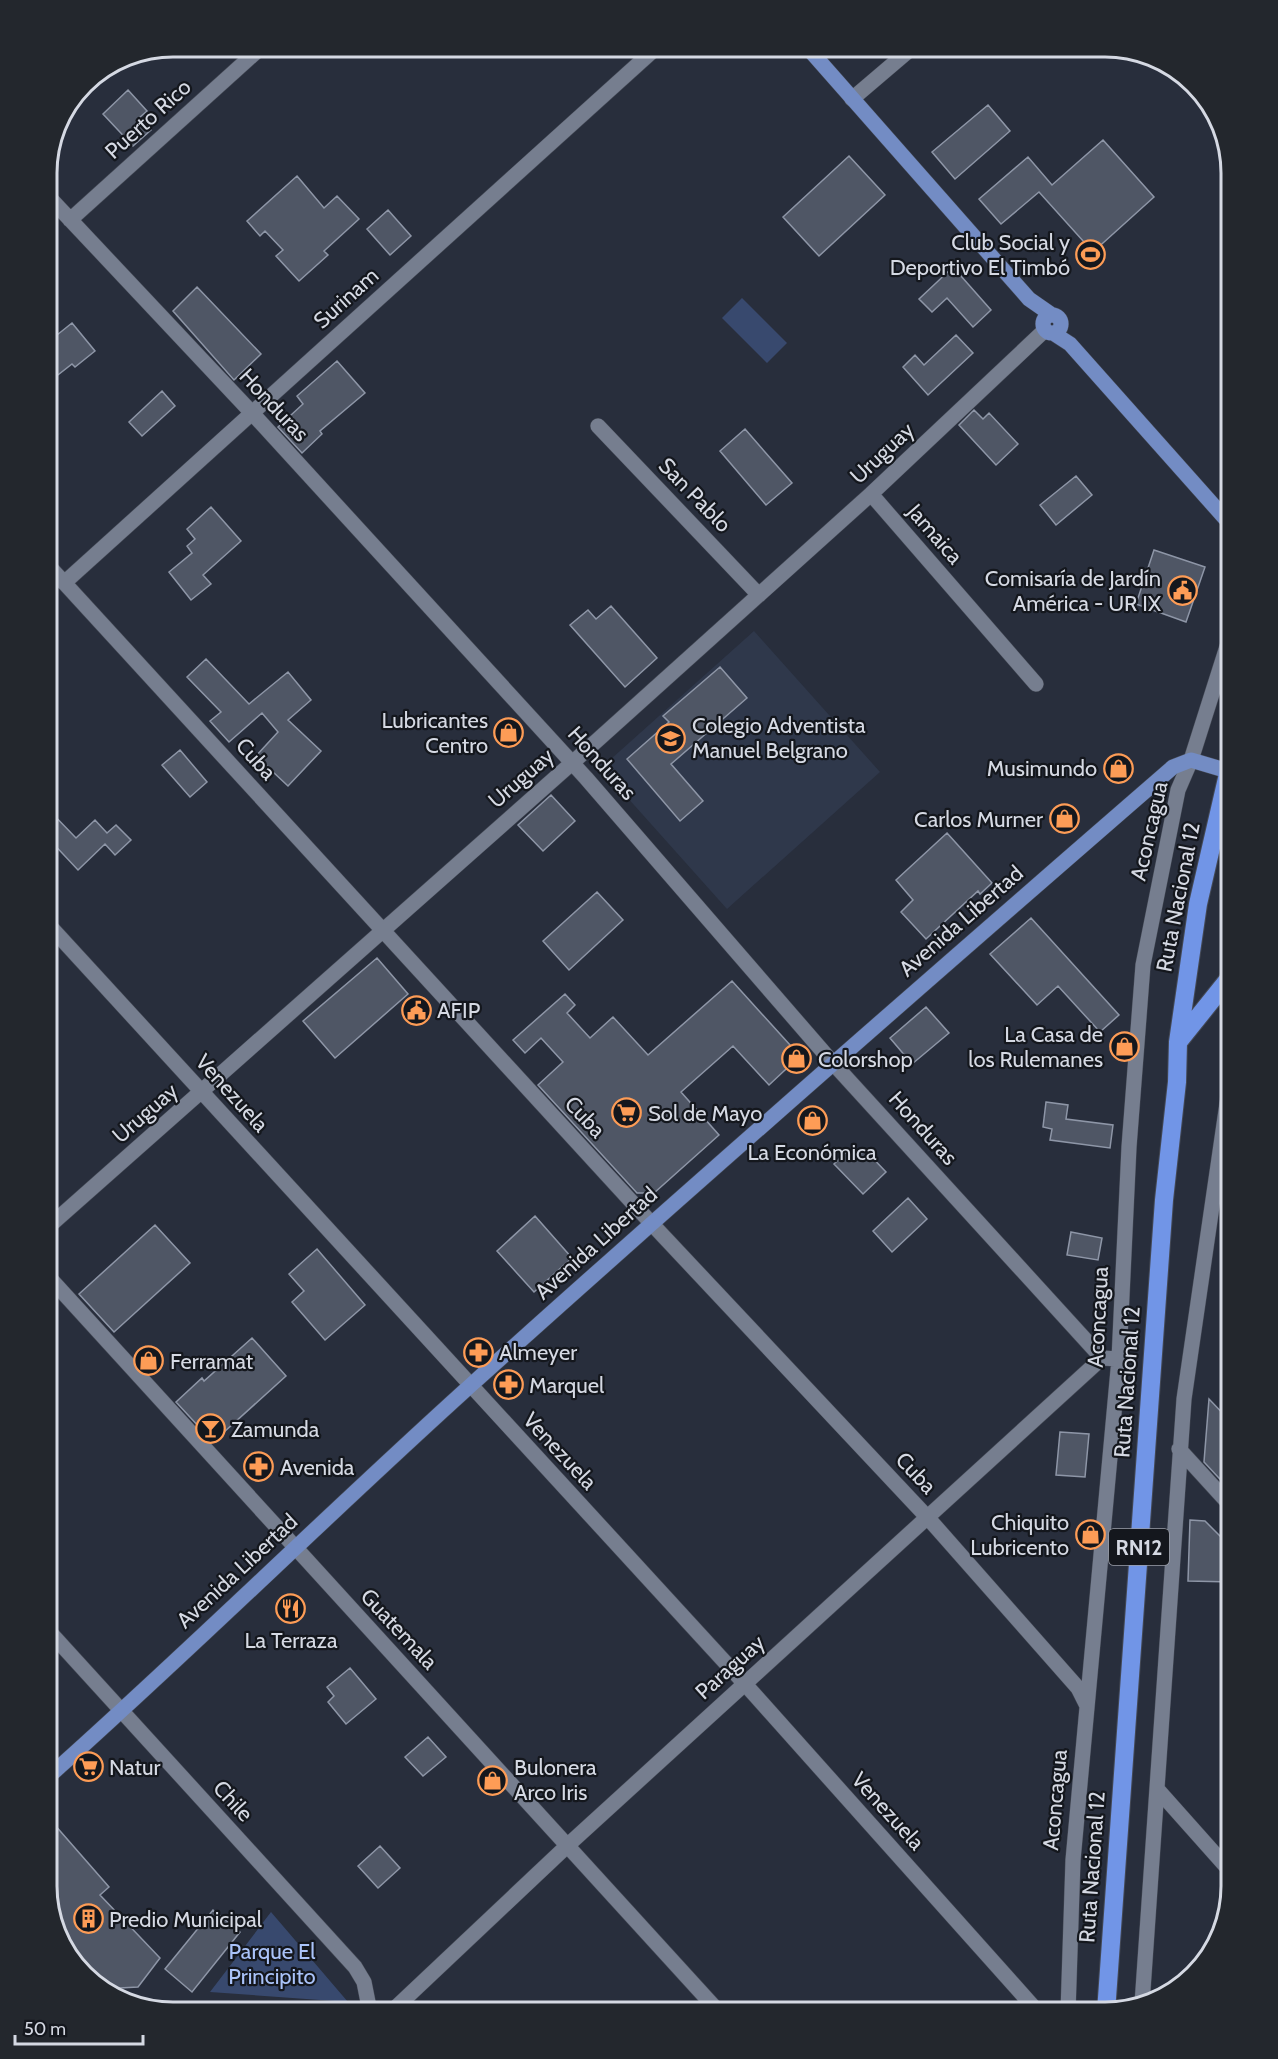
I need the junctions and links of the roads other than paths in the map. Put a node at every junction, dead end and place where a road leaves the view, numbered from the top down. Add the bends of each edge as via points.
1 (247, 57) edge
2 (646, 57) edge
3 (816, 57) edge
4 (901, 57) edge
5 (852, 99) junction
6 (57, 206) edge
7 (70, 220) junction
8 (1051, 325) junction
9 (252, 414) junction
10 (598, 426) dead end
11 (871, 494) junction
12 (1221, 509) edge
13 (57, 575) edge
14 (64, 583) junction
15 (759, 595) junction
16 (1221, 668) edge
17 (1036, 684) dead end
18 (1191, 760) junction
19 (573, 763) junction
20 (1221, 766) edge
21 (1221, 806) edge
22 (381, 930) junction
23 (57, 935) edge
24 (1221, 989) edge
25 (1178, 1042) junction
26 (832, 1062) junction
27 (201, 1094) junction
28 (1221, 1150) edge
29 (57, 1219) edge
30 (652, 1224) junction
31 (57, 1286) edge
32 (1102, 1358) junction
33 (1119, 1359) junction
34 (470, 1386) junction
35 (1179, 1449) junction
36 (1221, 1494) edge
37 (928, 1518) junction
38 (294, 1548) junction
39 (57, 1641) edge
40 (745, 1684) junction
41 (1086, 1704) junction
42 (121, 1712) junction
43 (57, 1768) edge
44 (1158, 1790) junction
45 (568, 1845) junction
46 (1221, 1860) edge
47 (1143, 1995) edge
48 (368, 2002) edge
49 (402, 2002) edge
50 (710, 2002) edge
51 (1028, 2002) edge
52 (1068, 2002) edge
53 (1108, 2002) edge

1 - 7 street, Puerto Rico
2 - 9 street, Surinam
3 - 5 main road
4 - 5 street
5 - 8 main road
6 - 7 street, Honduras
7 - 9 street, Honduras
8 - 11 street, Uruguay
8 - 12 main road
9 - 14 street, Surinam
9 - 19 street, Honduras
10 - 15 street, San Pablo
11 - 15 street, Uruguay
11 - 17 street, Jamaica
13 - 14 street, Cuba
14 - 22 street, Cuba
15 - 19 street, Uruguay
16 - 18 street, Aconcagua
18 - 20 main road
18 - 26 main road, Avenida Libertad via 1173,767
18 - 33 street, Aconcagua via 1178,790 1143,964
19 - 22 street, Uruguay
19 - 26 street, Honduras
21 - 25 highway, Ruta Nacional 12 / RN12 via 1198,904
22 - 27 street, Uruguay
22 - 30 street, Cuba
23 - 27 street, Venezuela
24 - 25 highway
25 - 53 highway, Ruta Nacional 12 / RN12
26 - 30 main road, Avenida Libertad
26 - 32 street, Honduras
27 - 29 street, Uruguay
27 - 34 street, Venezuela
28 - 35 street
30 - 34 main road, Avenida Libertad
30 - 37 street, Cuba
31 - 38 street, Guatemala
32 - 33 street
32 - 37 street, Paraguay
33 - 41 street, Aconcagua
34 - 38 main road, Avenida Libertad
34 - 40 street, Venezuela
35 - 36 street
35 - 44 street
37 - 40 street, Paraguay
37 - 41 street, Cuba via 1078,1688
38 - 42 main road, Avenida Libertad
38 - 45 street, Guatemala
39 - 42 street, Chile
40 - 45 street, Paraguay
40 - 51 street, Venezuela
41 - 52 street, Aconcagua via 1073,1860
42 - 43 main road, Avenida Libertad
42 - 48 street, Chile via 355,1967 364,1982
44 - 46 street
44 - 47 street
45 - 49 street, Paraguay
45 - 50 street, Guatemala

